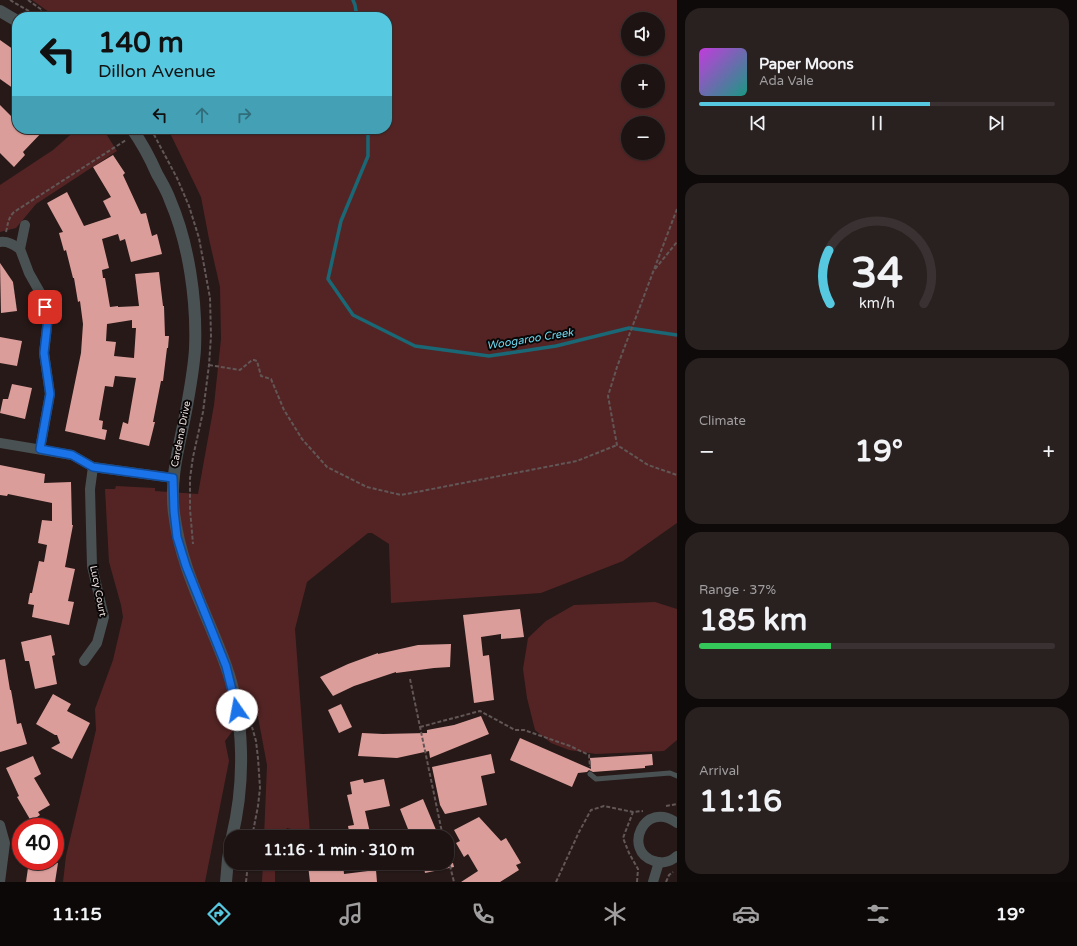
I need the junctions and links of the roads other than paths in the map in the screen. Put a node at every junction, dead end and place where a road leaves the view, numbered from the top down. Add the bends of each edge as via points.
1 (0, 11) edge
2 (12, 18) edge
3 (134, 134) edge
4 (25, 225) dead end
5 (2, 242) edge
6 (20, 249) junction
7 (0, 443) edge
8 (40, 449) junction
9 (93, 467) junction
10 (173, 478) junction
11 (84, 661) dead end
12 (590, 774) road end
13 (677, 776) edge
14 (677, 823) edge
15 (0, 825) edge
16 (233, 830) edge
17 (677, 856) edge
18 (658, 862) junction
19 (227, 870) edge
20 (0, 882) edge
21 (226, 882) edge
22 (653, 882) edge

1 - 2 street
3 - 10 street, Cardena Drive via 151,160 170,201 181,231 193,290 193,368
4 - 6 street
5 - 6 street via 13,244
6 - 8 street via 29,273 42,296 48,318 44,353 50,394
7 - 8 street
8 - 9 street via 72,455
9 - 10 street
9 - 11 street, Lucy Court via 90,489 92,566 104,617 97,643
10 - 16 street, Cardena Drive via 177,537 226,666 237,710 241,779
12 - 13 lane via 596,779 670,773
14 - 18 street via 666,817 653,818 643,825 640,831 638,838 641,852 652,861
15 - 20 street via 5,843
17 - 18 street via 672,860
18 - 22 street
19 - 21 street

